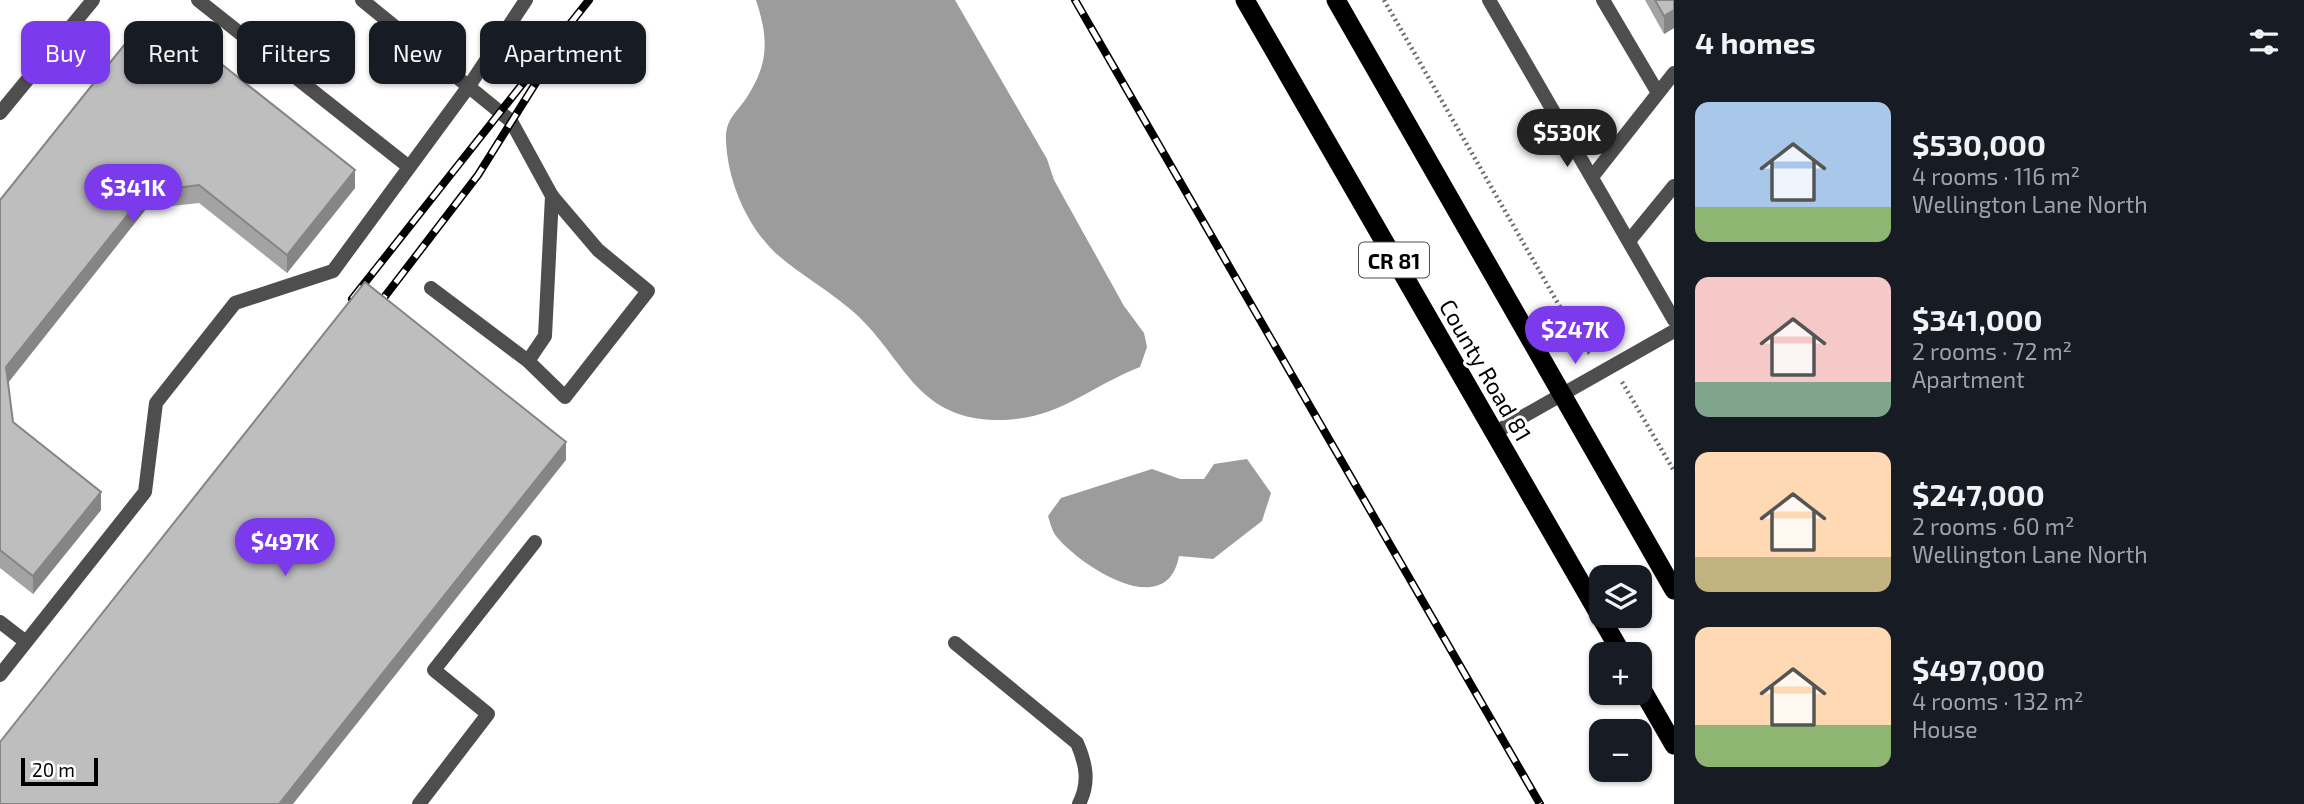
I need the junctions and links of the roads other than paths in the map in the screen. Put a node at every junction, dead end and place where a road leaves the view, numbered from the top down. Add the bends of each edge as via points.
1 (93, 0) edge
2 (198, 0) edge
3 (362, 0) edge
4 (526, 0) edge
5 (1245, 0) edge
6 (1336, 0) edge
7 (1489, 0) edge
8 (1603, 0) edge
9 (1674, 73) edge
10 (469, 86) junction
11 (1658, 93) junction
12 (0, 113) edge
13 (409, 167) junction
14 (1592, 177) junction
15 (1674, 186) edge
16 (552, 196) junction
17 (1629, 241) junction
18 (431, 288) dead end
19 (1674, 320) edge
20 (1674, 331) edge
21 (528, 360) junction
22 (1561, 394) junction
23 (1493, 433) junction
24 (535, 542) dead end
25 (1674, 590) edge
26 (0, 622) edge
27 (26, 642) junction
28 (1615, 642) edge
29 (955, 643) dead end
30 (0, 675) edge
31 (1651, 705) edge
32 (1674, 745) edge
33 (419, 804) edge
34 (1080, 804) edge

1 - 12 street
2 - 13 street
3 - 10 street
4 - 10 street
5 - 23 highway, County Road 81 / CR 81
6 - 22 highway
7 - 14 street
8 - 11 street
9 - 11 street
10 - 13 street
10 - 16 street via 511,121
11 - 14 street
13 - 27 street via 333,271 235,303 156,403 145,492
14 - 17 street
15 - 17 street
16 - 21 street via 545,336
16 - 21 street via 598,250 648,290 565,397
17 - 19 street
18 - 21 street
20 - 22 street
22 - 23 street
22 - 25 highway
23 - 28 highway, County Road 81 / CR 81
24 - 33 street via 434,670 488,714
26 - 27 street
27 - 30 street
29 - 34 street via 1077,743 1086,763 1086,791
31 - 32 highway

